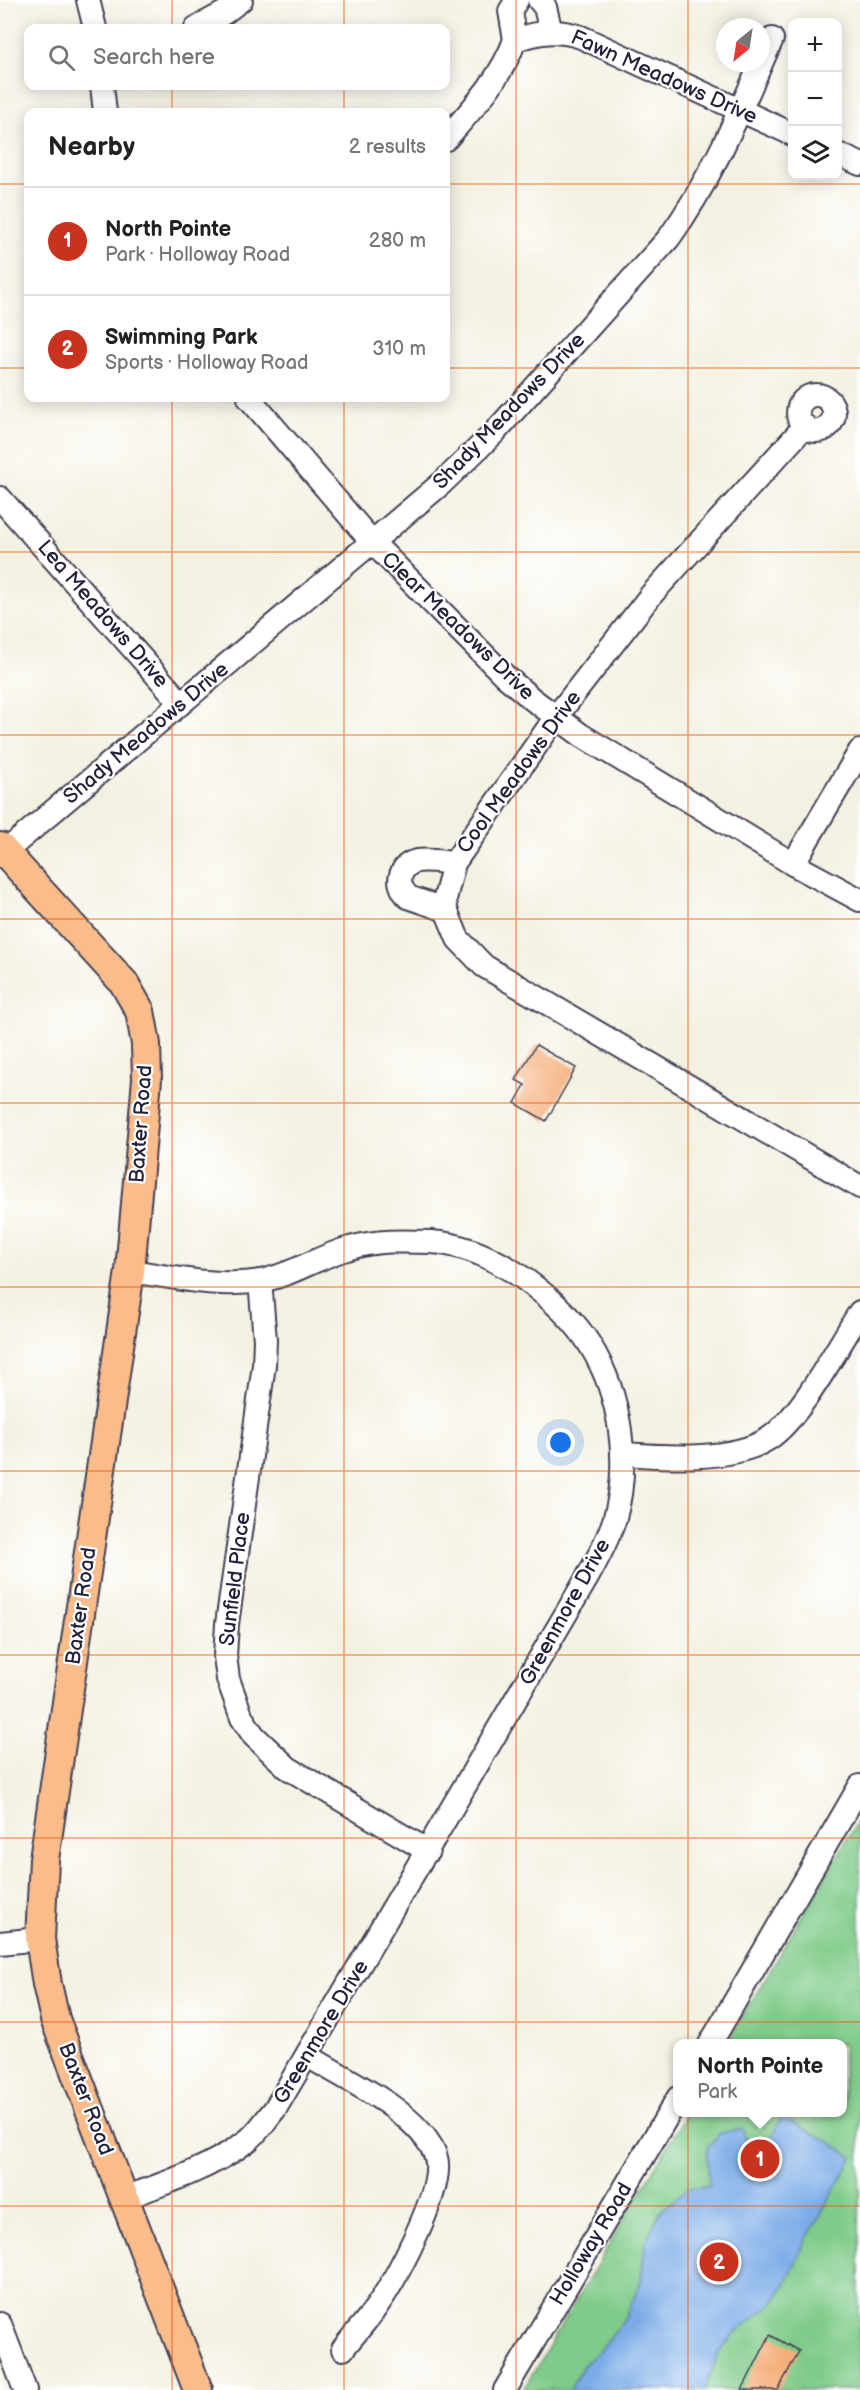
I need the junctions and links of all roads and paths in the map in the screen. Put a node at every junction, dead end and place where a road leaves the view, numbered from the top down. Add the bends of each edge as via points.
1 (88, 0) edge
2 (241, 0) edge
3 (517, 0) edge
4 (539, 0) edge
5 (94, 24) edge
6 (204, 24) edge
7 (533, 35) junction
8 (772, 39) dead end
9 (102, 90) edge
10 (105, 108) edge
11 (740, 111) junction
12 (788, 132) edge
13 (450, 134) edge
14 (842, 156) edge
15 (860, 164) edge
16 (252, 402) edge
17 (805, 426) dead end
18 (0, 498) edge
19 (372, 542) junction
20 (181, 703) junction
21 (556, 717) junction
22 (860, 751) edge
23 (1, 852) edge
24 (454, 863) junction
25 (793, 864) junction
26 (860, 900) edge
27 (446, 910) junction
28 (860, 1188) edge
29 (130, 1271) junction
30 (260, 1281) junction
31 (860, 1312) edge
32 (622, 1454) junction
33 (860, 1786) edge
34 (428, 1851) junction
35 (40, 1939) junction
36 (0, 1943) edge
37 (712, 2039) edge
38 (308, 2056) junction
39 (673, 2106) edge
40 (124, 2198) junction
41 (0, 2324) edge
42 (343, 2349) dead end
43 (25, 2390) edge
44 (198, 2390) edge
45 (505, 2390) edge

1 - 5 street
2 - 6 street
3 - 7 street via 510,11
4 - 7 street via 545,7
7 - 11 street, Fawn Meadows Drive via 564,32 581,38
7 - 13 street via 508,58
8 - 11 street, Shady Meadows Drive
9 - 10 street
11 - 12 street, Fawn Meadows Drive
11 - 19 street, Shady Meadows Drive via 719,157 669,238 494,433
14 - 15 street
16 - 19 street, Clear Meadows Drive
17 - 21 street, Cool Meadows Drive via 651,595
18 - 20 street, Lea Meadows Drive
19 - 20 street, Shady Meadows Drive
19 - 21 street, Clear Meadows Drive via 505,676
20 - 23 street, Shady Meadows Drive
21 - 24 street, Cool Meadows Drive
21 - 25 street, Clear Meadows Drive
22 - 25 street
23 - 29 main road, Baxter Road via 124,983 140,1011 147,1079
24 - 27 street, Cool Meadows Drive
24 - 27 street via 417,860 405,867 400,879 408,897
25 - 26 street, Clear Meadows Drive
27 - 28 street, Cool Meadows Drive via 458,939 484,966
29 - 30 street, Greenmore Drive via 214,1283
29 - 35 main road, Baxter Road via 44,1860
30 - 32 street, Greenmore Drive via 289,1274 348,1248 376,1243 435,1242 465,1248 540,1290 590,1345 613,1396
30 - 34 street, Sunfield Place via 266,1340 264,1365 227,1624 225,1656 233,1698 254,1736 288,1768
31 - 32 street via 799,1408 768,1439 748,1448 713,1455
32 - 34 street, Greenmore Drive via 614,1519 604,1547
33 - 37 street
34 - 38 street, Greenmore Drive
35 - 36 street
35 - 40 main road, Baxter Road via 55,2019
38 - 40 street, Greenmore Drive via 275,2109 249,2139 181,2177
38 - 42 street via 404,2114 431,2144 437,2164 428,2206 398,2270 378,2305
39 - 45 street, Holloway Road
40 - 44 main road, Baxter Road
41 - 43 street

